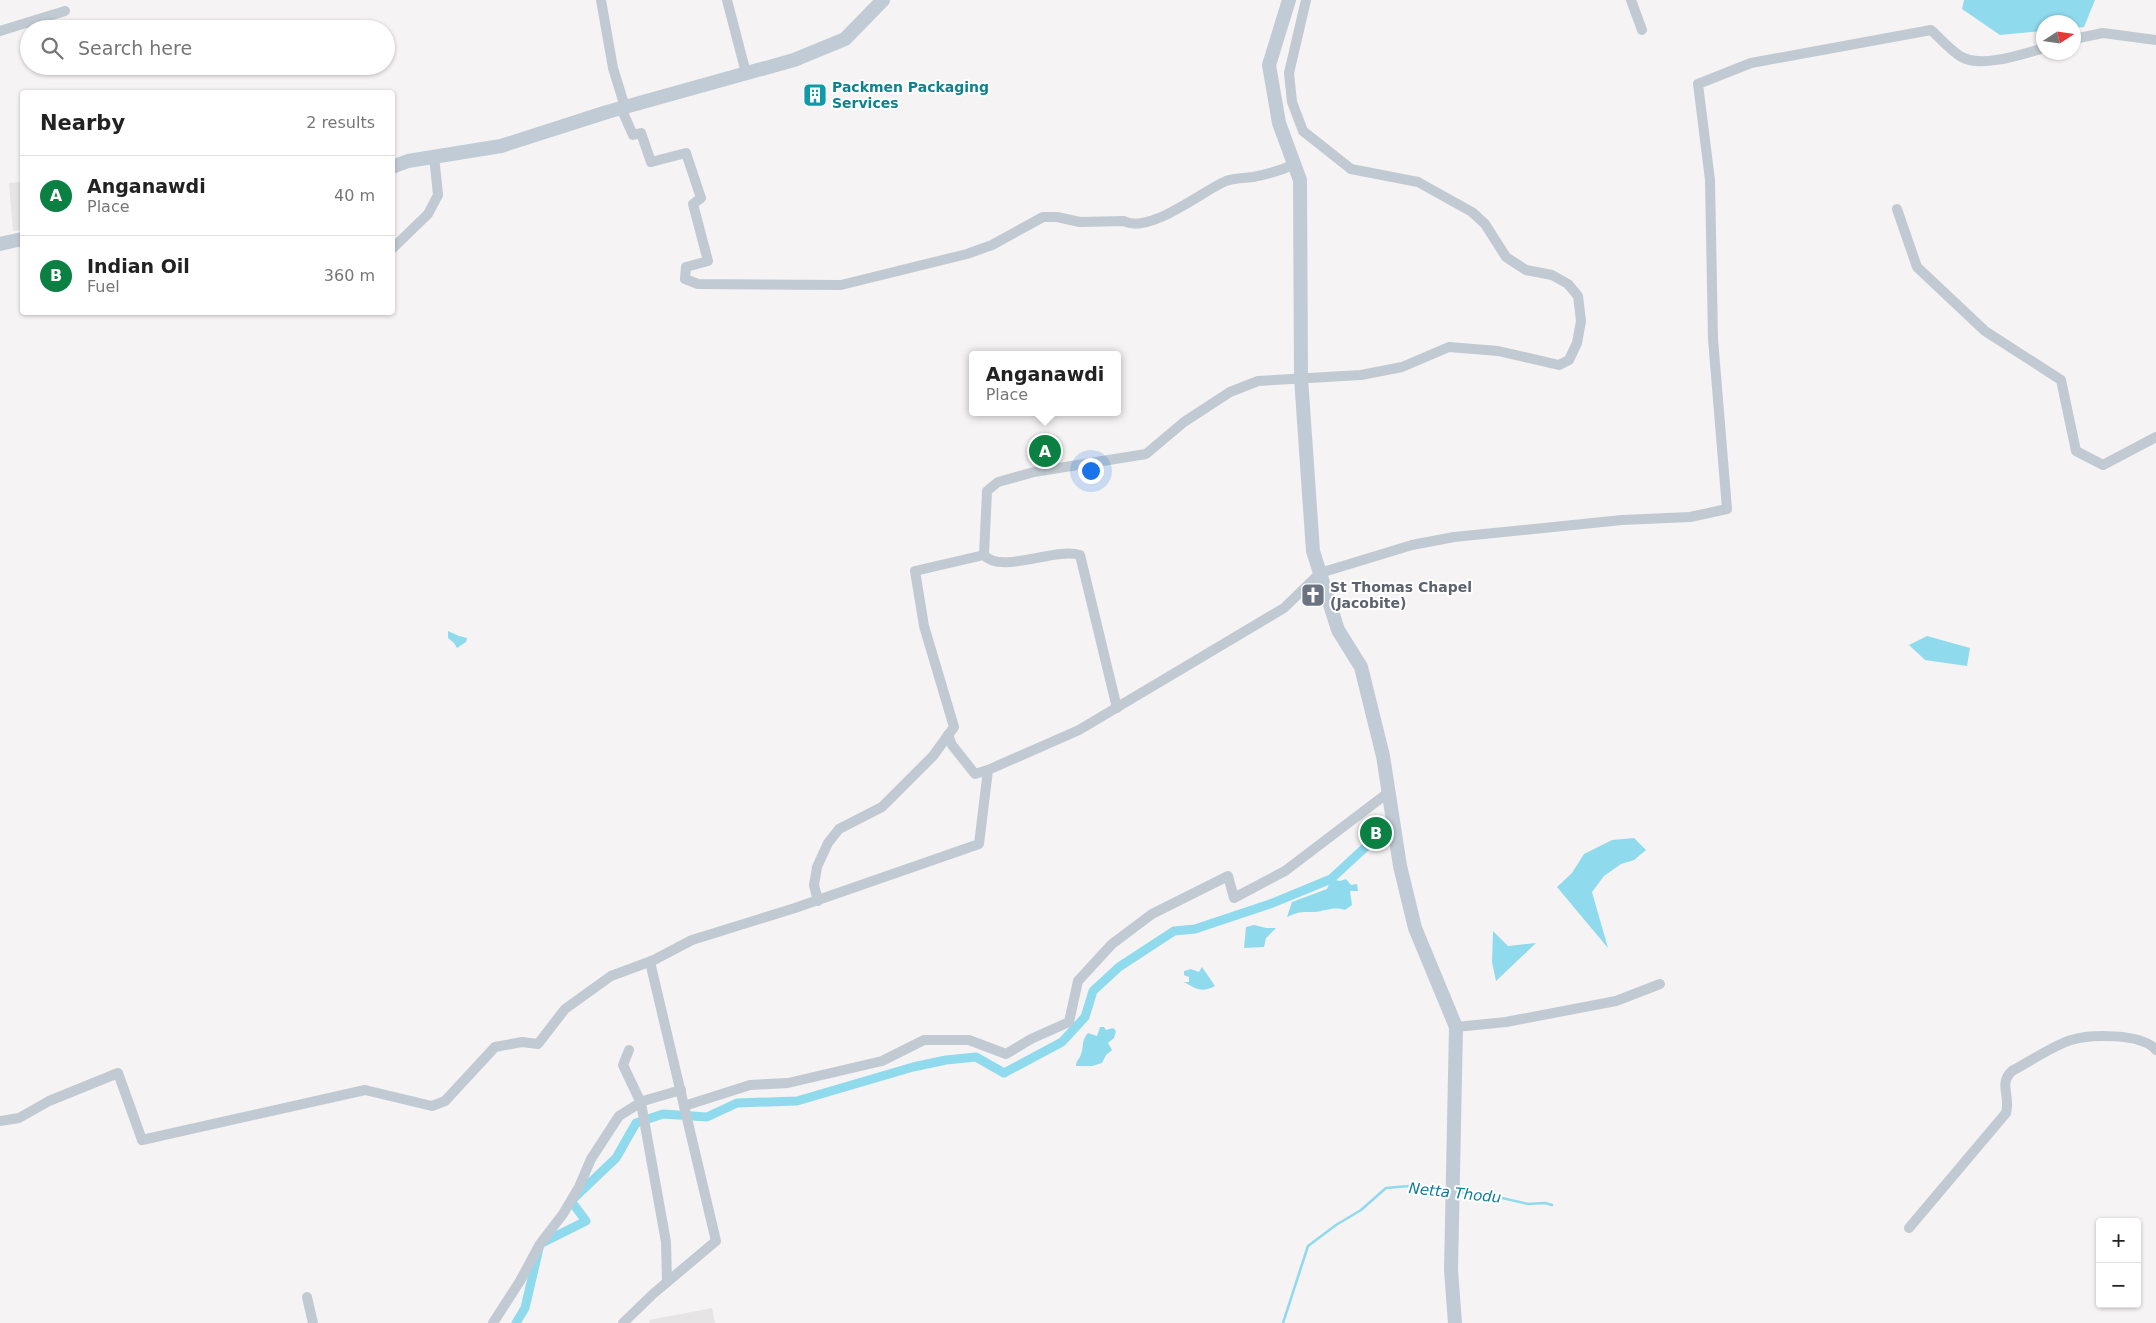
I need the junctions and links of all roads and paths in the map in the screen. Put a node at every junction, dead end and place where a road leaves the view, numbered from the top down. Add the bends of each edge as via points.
1 (601, 0) edge
2 (727, 0) edge
3 (883, 0) edge
4 (1289, 0) edge
5 (1306, 0) edge
6 (1631, 0) edge
7 (65, 11) dead end
8 (37, 20) edge
9 (20, 26) edge
10 (1642, 30) dead end
11 (0, 32) edge
12 (2081, 38) edge
13 (2156, 40) edge
14 (2036, 50) edge
15 (746, 73) junction
16 (623, 107) junction
17 (434, 156) junction
18 (1294, 164) junction
19 (395, 166) edge
20 (1897, 209) dead end
21 (20, 239) edge
22 (0, 244) edge
23 (395, 246) edge
24 (1301, 378) junction
25 (2156, 437) edge
26 (984, 555) junction
27 (1320, 574) junction
28 (1116, 708) junction
29 (948, 735) junction
30 (988, 770) junction
31 (1389, 792) junction
32 (818, 901) junction
33 (654, 960) junction
34 (1660, 984) dead end
35 (1456, 1027) junction
36 (629, 1050) dead end
37 (2156, 1050) edge
38 (681, 1090) junction
39 (641, 1103) junction
40 (684, 1106) junction
41 (0, 1121) edge
42 (1909, 1228) dead end
43 (667, 1282) junction
44 (307, 1297) dead end
45 (313, 1323) edge
46 (492, 1323) edge
47 (623, 1323) edge
48 (1455, 1323) edge

1 - 16 street via 612,68
2 - 15 street
3 - 15 main road via 845,39 794,60
4 - 18 main road via 1269,65 1279,123
5 - 24 street via 1289,73 1292,102 1303,131 1351,169 1418,182 1472,212 1485,224 1506,257 1526,270 1552,275 1568,284 1578,296 1581,321 1573,352 1569,360 1559,365 1498,350 1449,347 1402,367 1361,375
6 - 10 street
7 - 8 street
9 - 11 street
12 - 13 street via 2103,33
14 - 27 street via 1980,62 1961,57 1931,30 1751,63 1698,84 1710,180 1713,339 1727,509 1690,517 1622,520 1454,537 1412,545
15 - 16 main road
16 - 17 main road via 501,146
16 - 18 street via 633,135 640,133 652,162 686,153 701,198 693,204 708,261 686,267 685,279 698,284 841,285 967,254 992,245 1043,217 1140,224 1167,216 1228,181 1278,172
17 - 19 main road
17 - 23 street via 438,196 428,214
18 - 24 main road via 1300,180
20 - 25 street via 1917,267 1985,330 2061,380 2076,451 2103,465
21 - 22 main road
24 - 26 street via 1258,381 1230,392 1184,422 1146,454 1034,472 998,482 987,491
24 - 27 main road via 1313,551
26 - 28 street via 994,563 1054,554 1080,555
26 - 29 street via 915,571 924,626 954,727
27 - 28 street via 1284,608
27 - 31 main road via 1338,630 1361,667
28 - 30 street via 1079,730
29 - 30 street via 975,774
29 - 32 street via 933,756 882,807 839,829 828,843 817,867 814,884
30 - 32 street via 979,844
31 - 35 main road via 1400,866 1414,928
31 - 40 street via 1286,871 1234,898 1228,876 1152,914 1112,944 1078,980 1069,1022 1006,1054 969,1040 924,1040 882,1061 788,1083 750,1085
32 - 33 street via 692,940
33 - 38 street via 650,962
33 - 41 street via 611,976 565,1009 538,1044 522,1042 495,1047 446,1102 432,1106 365,1090 142,1140 118,1073 49,1101 19,1118
34 - 35 street via 1616,1001 1506,1022
35 - 48 main road via 1451,1270
36 - 39 street via 623,1065
37 - 42 street via 2135,1039 2096,1036 2070,1040 2012,1071 2006,1076 2009,1104 2006,1113
38 - 39 street
38 - 40 street
39 - 43 street via 666,1242
39 - 46 street via 619,1116 591,1159 567,1207 540,1244
40 - 43 street via 716,1241
43 - 47 street
44 - 45 street

